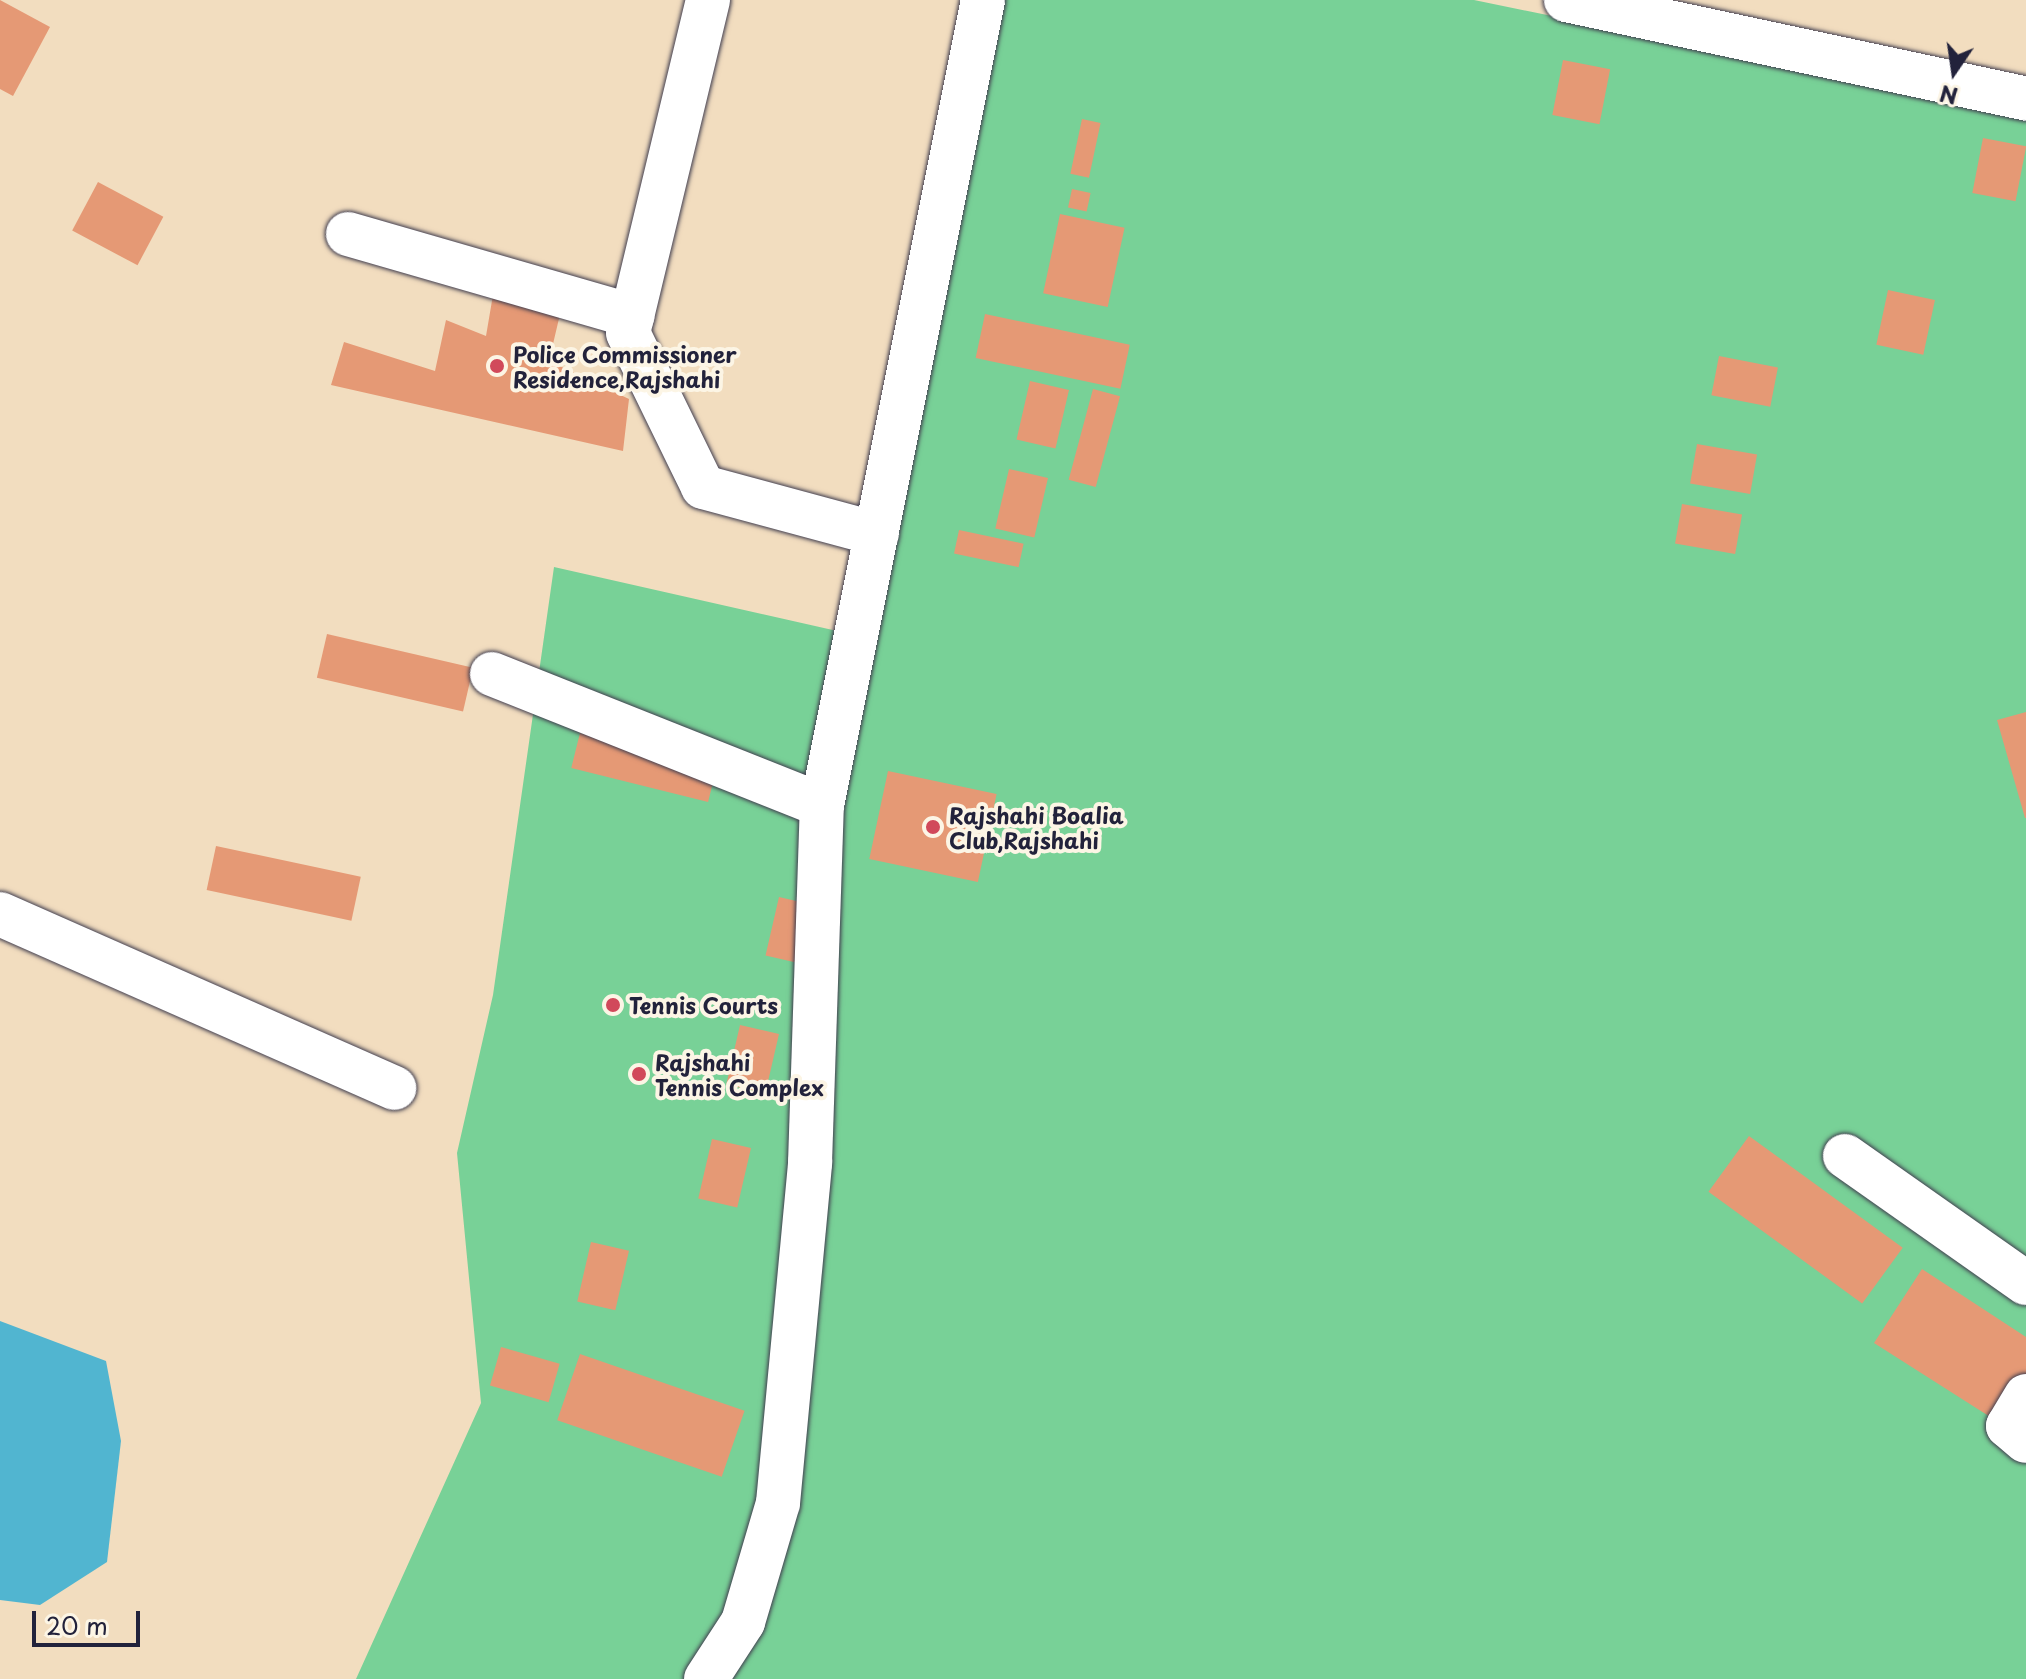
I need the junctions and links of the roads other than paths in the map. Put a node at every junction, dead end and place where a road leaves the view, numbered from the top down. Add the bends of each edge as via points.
1 (708, 0) edge
2 (983, 0) edge
3 (1566, 0) edge
4 (2026, 99) edge
5 (348, 234) dead end
6 (632, 316) junction
7 (877, 534) junction
8 (492, 674) dead end
9 (822, 805) junction
10 (0, 914) edge
11 (394, 1088) dead end
12 (1845, 1156) dead end
13 (2026, 1283) edge
14 (2026, 1396) edge
15 (2026, 1441) edge
16 (706, 1679) edge

1 - 6 street
2 - 7 street
3 - 4 street
5 - 6 street
6 - 7 street via 628,333 703,487
7 - 9 street
8 - 9 street
9 - 16 street via 810,1163 778,1503 743,1622
10 - 11 street
12 - 13 street
14 - 15 street via 2008,1426

